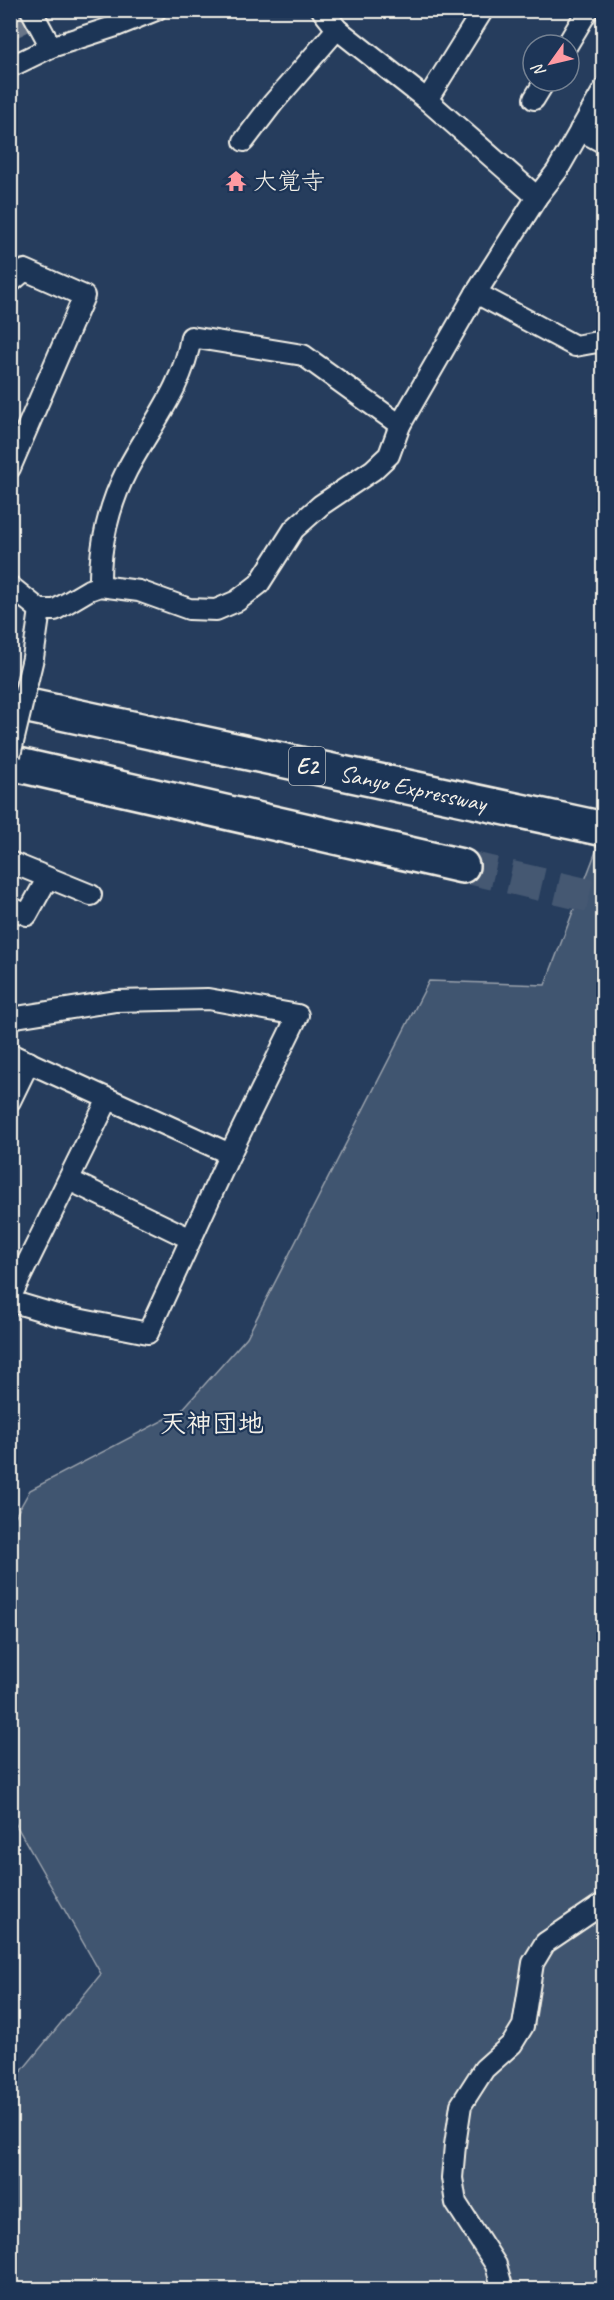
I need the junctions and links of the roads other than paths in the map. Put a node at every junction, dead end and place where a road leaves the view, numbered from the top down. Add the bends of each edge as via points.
1 (31, 10) edge
2 (156, 10) edge
3 (483, 10) edge
4 (588, 10) edge
5 (323, 11) edge
6 (337, 29) junction
7 (574, 33) edge
8 (51, 47) junction
9 (10, 67) edge
10 (603, 89) edge
11 (538, 93) edge
12 (534, 99) dead end
13 (427, 100) junction
14 (580, 130) junction
15 (244, 141) dead end
16 (603, 143) edge
17 (537, 197) junction
18 (10, 283) edge
19 (476, 293) junction
20 (603, 345) edge
21 (400, 425) junction
22 (10, 468) edge
23 (10, 586) edge
24 (100, 586) junction
25 (40, 610) junction
26 (10, 702) edge
27 (10, 755) edge
28 (10, 763) edge
29 (603, 829) edge
30 (10, 862) edge
31 (462, 866) tunnel mouth
32 (47, 879) junction
33 (91, 895) dead end
34 (10, 907) edge
35 (10, 1018) edge
36 (10, 1054) edge
37 (28, 1062) junction
38 (108, 1099) junction
39 (10, 1101) edge
40 (230, 1154) junction
41 (69, 1180) junction
42 (190, 1239) junction
43 (10, 1300) edge
44 (603, 1903) edge
45 (503, 2289) edge

1 - 8 street
2 - 8 street
3 - 13 street
4 - 7 street
5 - 6 street
6 - 13 street
6 - 15 street
8 - 9 street
10 - 14 street
11 - 12 street
13 - 17 street
14 - 16 street
14 - 17 street
17 - 19 street
18 - 22 street via 26,270 84,296
19 - 20 street via 575,346 597,342
19 - 21 street
21 - 24 street via 389,455 294,529 259,584 237,602 216,610 189,609 139,591
21 - 24 street via 303,355 191,338 181,373 164,409 118,488 99,564
23 - 25 street
24 - 25 street via 55,610
25 - 27 street, bridge
26 - 29 highway, Sanyo Expressway / E2
28 - 31 highway
30 - 32 street
32 - 33 street
32 - 34 street via 27,915
35 - 40 street via 116,1002 208,999 298,1015
36 - 37 street
37 - 38 street
37 - 39 street
38 - 40 street
38 - 41 street
40 - 42 street
41 - 42 street
41 - 43 street
42 - 43 street via 148,1333 57,1316
44 - 45 street via 545,1942 533,1963 523,2026 512,2044 484,2069 461,2105 453,2178 456,2203 496,2265

